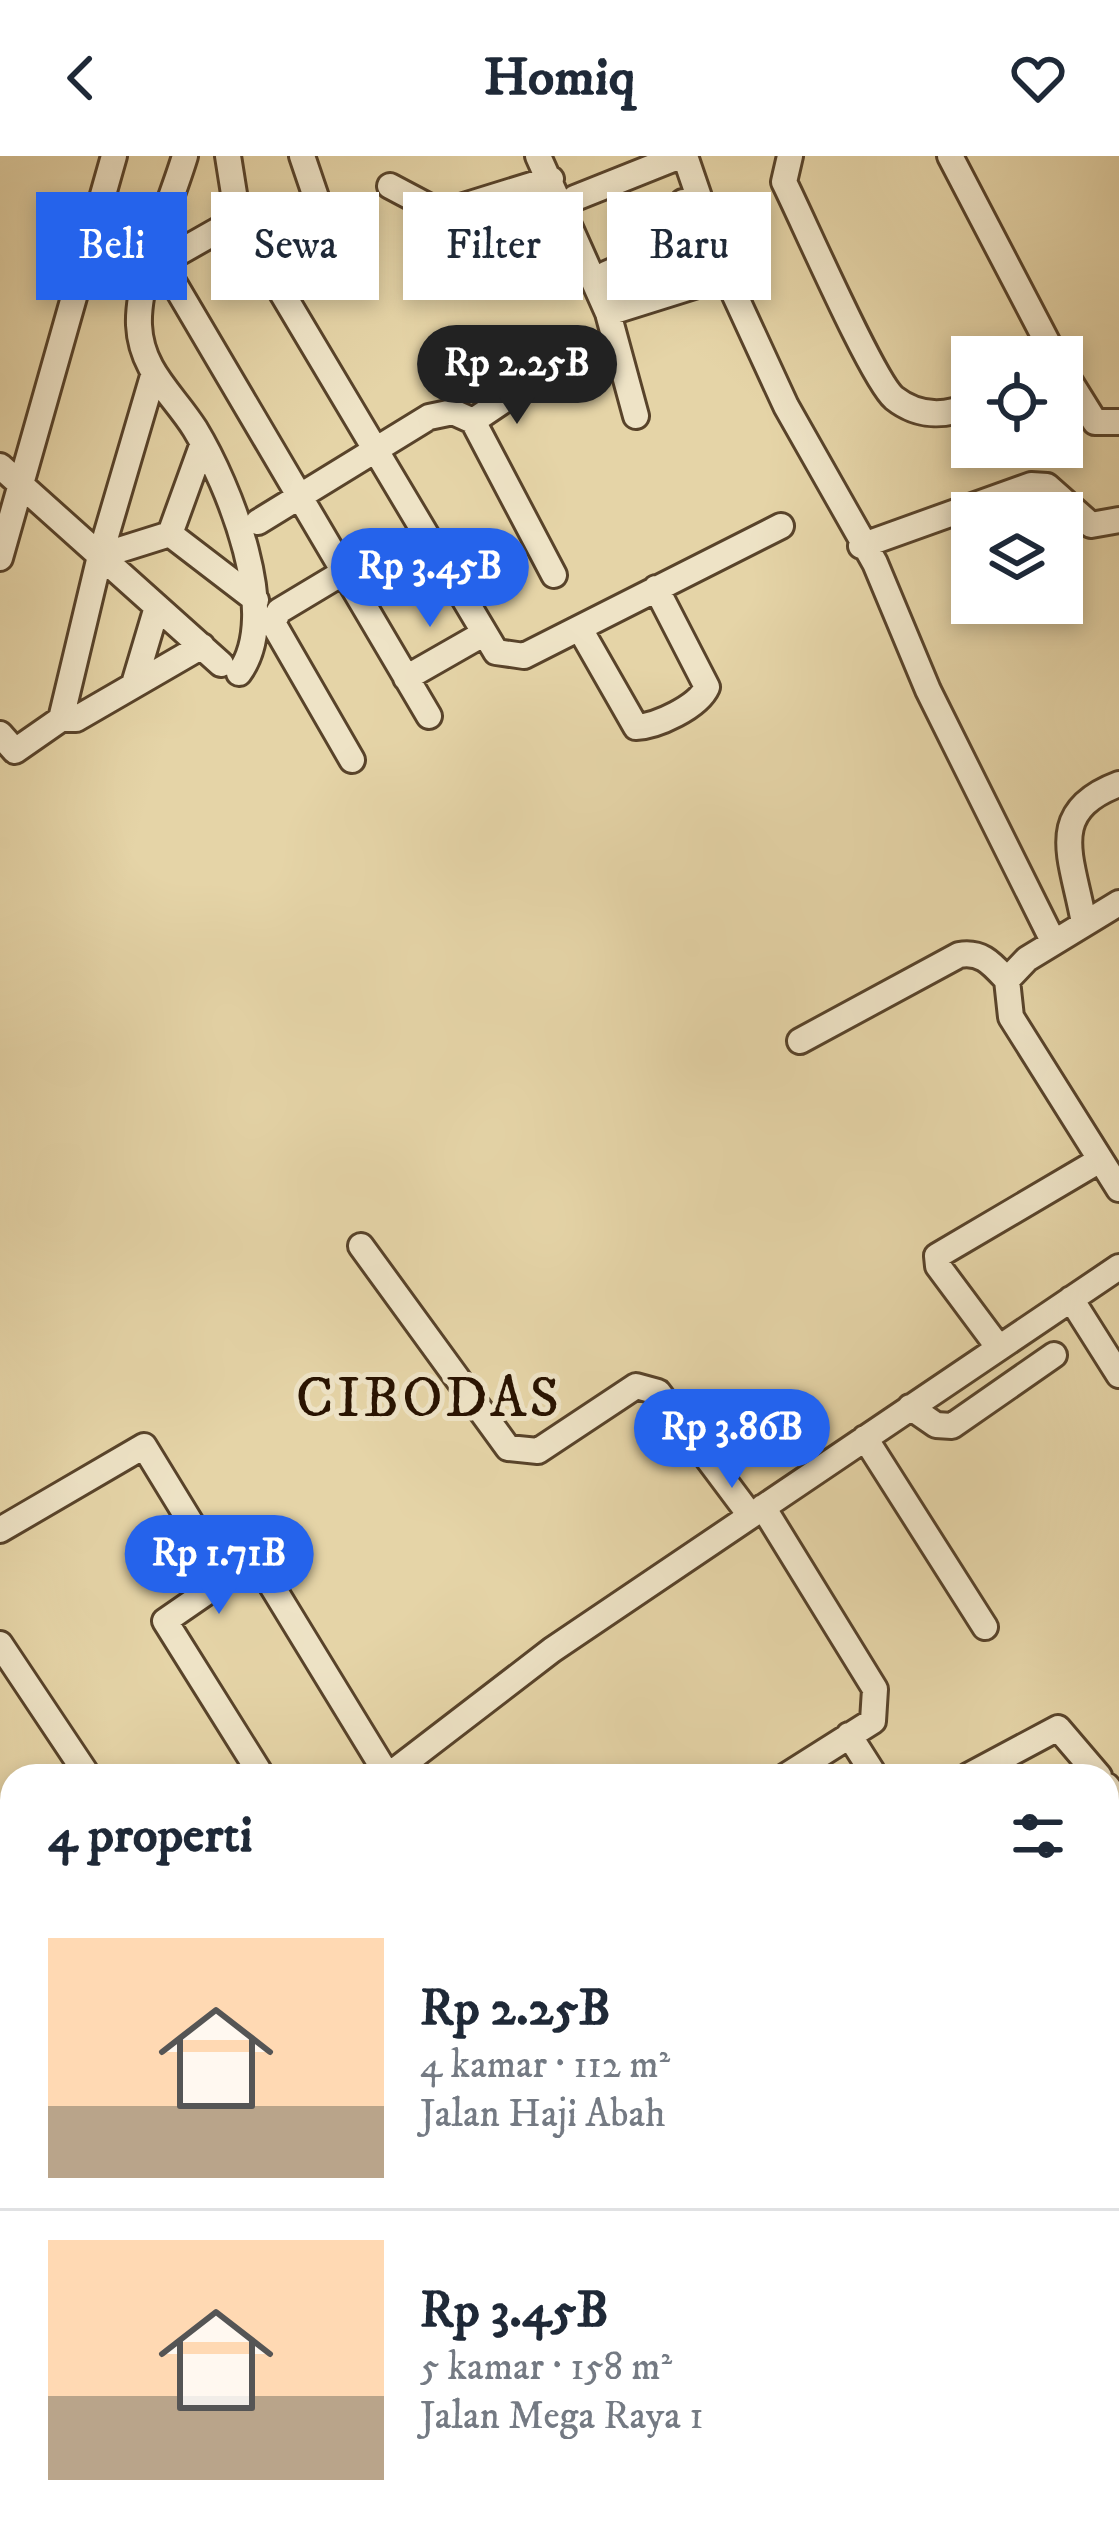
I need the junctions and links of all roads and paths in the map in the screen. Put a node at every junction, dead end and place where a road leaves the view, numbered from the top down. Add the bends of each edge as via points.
1 (114, 156) edge
2 (185, 156) edge
3 (228, 156) edge
4 (302, 156) edge
5 (538, 156) edge
6 (790, 156) edge
7 (950, 156) edge
8 (678, 157) edge
9 (551, 179) junction
10 (390, 186) dead end
11 (234, 192) edge
12 (315, 192) edge
13 (692, 192) edge
14 (583, 195) edge
15 (211, 234) edge
16 (606, 274) dead end
17 (288, 300) edge
18 (649, 300) edge
19 (738, 300) edge
20 (608, 313) junction
21 (1044, 336) edge
22 (153, 376) junction
23 (527, 384) dead end
24 (1083, 403) edge
25 (951, 413) edge
26 (636, 416) dead end
27 (473, 421) junction
28 (1119, 422) edge
29 (203, 443) junction
30 (379, 449) junction
31 (0, 466) edge
32 (21, 483) junction
33 (300, 496) junction
34 (1119, 520) edge
35 (258, 522) dead end
36 (781, 526) dead end
37 (170, 534) junction
38 (861, 546) junction
39 (100, 556) junction
40 (0, 558) edge
41 (344, 572) junction
42 (554, 575) dead end
43 (656, 588) junction
44 (256, 600) junction
45 (158, 607) junction
46 (580, 629) junction
47 (483, 634) junction
48 (221, 661) junction
49 (406, 678) junction
50 (134, 684) junction
51 (428, 716) dead end
52 (61, 719) junction
53 (0, 734) edge
54 (352, 760) dead end
55 (1119, 784) edge
56 (1119, 903) edge
57 (1084, 923) junction
58 (1053, 941) junction
59 (1007, 980) junction
60 (800, 1041) dead end
61 (1100, 1160) junction
62 (1119, 1189) edge
63 (362, 1246) dead end
64 (1119, 1267) edge
65 (1071, 1299) junction
66 (998, 1348) junction
67 (1054, 1355) dead end
68 (1119, 1375) edge
69 (910, 1407) junction
70 (865, 1438) junction
71 (757, 1512) junction
72 (0, 1530) edge
73 (224, 1577) junction
74 (986, 1627) dead end
75 (0, 1644) edge
76 (849, 1735) junction
77 (80, 1764) edge
78 (254, 1764) edge
79 (381, 1764) edge
80 (404, 1764) edge
81 (804, 1764) edge
82 (867, 1764) edge
83 (997, 1764) edge
84 (1089, 1764) edge

1 - 32 street
2 - 22 street via 140,308
3 - 11 street
4 - 12 street
5 - 9 street
6 - 25 street via 784,182 889,394 926,414
7 - 21 street
8 - 13 street
8 - 14 street
8 - 16 street via 690,237
9 - 10 street via 441,213
9 - 20 street
15 - 33 street via 171,257 168,273
17 - 30 street
18 - 20 street
19 - 38 street
20 - 26 street
22 - 29 street
22 - 39 street
23 - 27 street
24 - 28 street via 1095,422
27 - 30 street via 441,412
27 - 42 street
29 - 37 street
29 - 44 street
30 - 33 street
30 - 47 street
31 - 32 street
32 - 39 street
32 - 40 street
33 - 35 street
33 - 41 street
34 - 38 street via 1091,525 1047,486 1031,485
36 - 43 street
37 - 39 street
37 - 44 street
38 - 58 street
39 - 45 street
39 - 52 street
41 - 49 street
41 - 54 street via 273,622
43 - 46 street
43 - 46 street via 707,687 701,698 636,727
44 - 48 street via 254,646
45 - 48 street
45 - 50 street
46 - 47 street via 512,658
47 - 49 street
48 - 50 street
49 - 51 street
50 - 52 street via 76,719
52 - 53 street via 15,751
55 - 57 street via 1090,795 1072,816
56 - 57 street
57 - 58 street
58 - 59 street
59 - 60 street via 973,952 959,955
59 - 61 street via 1011,1017
61 - 62 street
61 - 66 street via 937,1256
63 - 71 street via 508,1448 538,1451 648,1385
64 - 65 street
65 - 66 street
65 - 68 street
66 - 69 street
67 - 69 street via 952,1426 935,1425
69 - 70 street
70 - 71 street
70 - 74 street
71 - 76 street via 875,1689 873,1720
71 - 80 street via 552,1650
72 - 73 street via 144,1446
73 - 78 street via 166,1624
73 - 79 street via 249,1563 261,1568
75 - 77 street
76 - 81 street
76 - 82 street
83 - 84 street via 1058,1729

